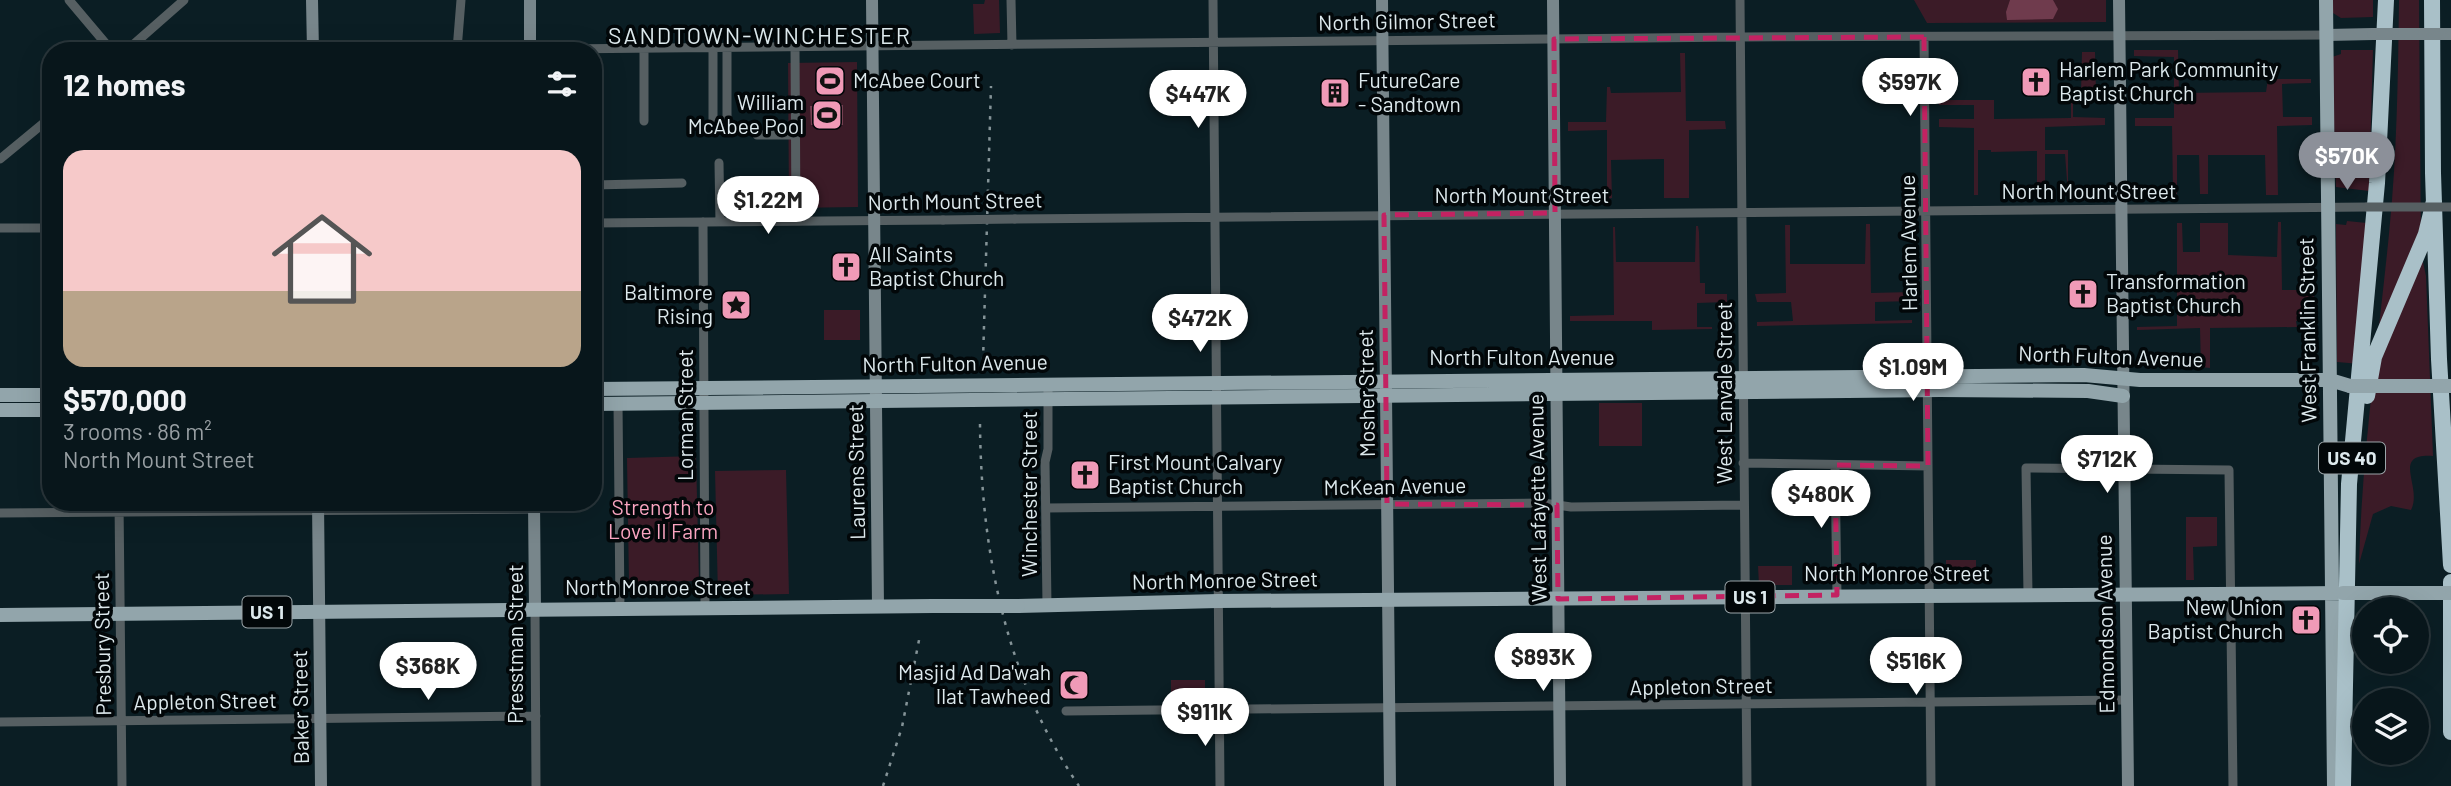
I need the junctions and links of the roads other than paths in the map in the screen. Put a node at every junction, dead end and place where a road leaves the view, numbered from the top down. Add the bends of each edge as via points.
1 (69, 0) edge
2 (184, 0) edge
3 (312, 0) edge
4 (461, 0) edge
5 (530, 0) edge
6 (872, 0) edge
7 (1011, 0) edge
8 (1213, 0) edge
9 (1382, 0) edge
10 (1553, 0) edge
11 (1740, 0) edge
12 (2119, 0) edge
13 (2326, 0) edge
14 (2386, 0) edge
15 (2432, 0) edge
16 (2451, 34) edge
17 (2327, 35) junction
18 (2120, 36) junction
19 (1740, 37) junction
20 (1924, 37) junction
21 (1554, 39) junction
22 (1383, 41) junction
23 (104, 42) edge
24 (136, 42) edge
25 (313, 42) edge
26 (458, 42) edge
27 (530, 42) edge
28 (1213, 43) junction
29 (1012, 45) junction
30 (872, 46) junction
31 (727, 47) junction
32 (795, 47) junction
33 (644, 48) junction
34 (713, 48) junction
35 (602, 49) edge
36 (644, 121) dead end
37 (42, 124) edge
38 (757, 135) dead end
39 (795, 135) junction
40 (0, 159) edge
41 (719, 163) dead end
42 (682, 183) dead end
43 (602, 185) edge
44 (2434, 201) junction
45 (2328, 207) junction
46 (2451, 207) edge
47 (2121, 209) junction
48 (1926, 211) junction
49 (1741, 212) junction
50 (1555, 214) junction
51 (1384, 215) junction
52 (1214, 216) junction
53 (873, 220) junction
54 (796, 221) junction
55 (702, 222) junction
56 (720, 222) junction
57 (602, 223) edge
58 (0, 228) edge
59 (42, 228) edge
60 (2122, 378) junction
61 (1386, 380) junction
62 (2330, 380) junction
63 (1215, 382) junction
64 (1927, 383) junction
65 (1742, 384) junction
66 (1556, 386) junction
67 (2451, 386) edge
68 (602, 389) edge
69 (1048, 391) junction
70 (876, 393) junction
71 (0, 395) edge
72 (42, 395) edge
73 (704, 395) junction
74 (1386, 395) junction
75 (2123, 396) junction
76 (1216, 397) junction
77 (618, 403) junction
78 (602, 404) edge
79 (0, 410) edge
80 (42, 410) edge
81 (1743, 463) junction
82 (1835, 465) junction
83 (1928, 466) junction
84 (2123, 469) junction
85 (1387, 504) junction
86 (1557, 505) junction
87 (1744, 505) junction
88 (1217, 506) junction
89 (1046, 508) junction
90 (42, 511) edge
91 (119, 511) edge
92 (318, 511) edge
93 (534, 511) edge
94 (0, 513) edge
95 (2451, 565) edge
96 (2451, 582) edge
97 (2125, 593) junction
98 (2230, 593) junction
99 (2338, 593) junction
100 (2451, 593) edge
101 (2028, 594) junction
102 (1930, 595) junction
103 (1837, 596) junction
104 (1745, 597) junction
105 (1558, 599) junction
106 (1218, 601) junction
107 (1388, 601) junction
108 (1047, 605) junction
109 (878, 607) junction
110 (705, 608) junction
111 (620, 609) junction
112 (535, 610) junction
113 (319, 612) junction
114 (120, 614) junction
115 (0, 615) edge
116 (2126, 700) junction
117 (1931, 702) junction
118 (1746, 704) junction
119 (1559, 706) junction
120 (1390, 708) junction
121 (1219, 709) junction
122 (1066, 711) dead end
123 (536, 716) junction
124 (320, 719) junction
125 (121, 721) junction
126 (0, 722) edge
127 (2451, 732) edge
128 (122, 786) edge
129 (321, 786) edge
130 (536, 786) edge
131 (1220, 786) edge
132 (1391, 786) edge
133 (1560, 786) edge
134 (1747, 786) edge
135 (1931, 786) edge
136 (2127, 786) edge
137 (2233, 786) edge
138 (2334, 786) edge
139 (2343, 786) edge
140 (2349, 786) edge

1 - 23 street
2 - 24 street
3 - 25 street
4 - 26 street
5 - 27 street
6 - 30 street, Laurens Street
7 - 29 street
8 - 28 street
9 - 22 street, Mosher Street
10 - 21 street, West Lafayette Avenue
11 - 19 street, West Lanvale Street
12 - 18 street, Edmondson Avenue
13 - 17 main road, West Franklin Street
14 - 139 highway, US 40 via 2349,484
15 - 44 highway
16 - 17 street, North Gilmor Street, bridge
17 - 18 street, North Gilmor Street
17 - 45 main road, West Franklin Street
18 - 20 street, North Gilmor Street
18 - 47 street, Edmondson Avenue
19 - 20 street, North Gilmor Street
19 - 21 street, North Gilmor Street
19 - 49 street, West Lanvale Street
20 - 48 street, Harlem Avenue
21 - 22 street, North Gilmor Street
21 - 50 street, West Lafayette Avenue
22 - 28 street, North Gilmor Street
22 - 51 street, Mosher Street
28 - 29 street, North Gilmor Street
28 - 52 street
29 - 30 street, North Gilmor Street
30 - 32 street, North Gilmor Street
30 - 53 street, Laurens Street
31 - 32 street, North Gilmor Street
31 - 34 street, North Gilmor Street
31 - 34 street via 727,126 713,126
32 - 39 street
33 - 34 street, North Gilmor Street
33 - 35 street, North Gilmor Street
33 - 36 street
37 - 40 street
38 - 39 street
39 - 54 street
41 - 56 street
42 - 43 street
44 - 95 highway
44 - 140 highway via 2426,234 2374,357 2365,408 2356,508
45 - 46 street, North Mount Street, bridge
45 - 47 street, North Mount Street
45 - 62 main road, West Franklin Street
47 - 48 street, North Mount Street
47 - 60 street, Edmondson Avenue
48 - 49 street, North Mount Street
48 - 64 street, Harlem Avenue
49 - 50 street, North Mount Street
49 - 65 street, West Lanvale Street
50 - 51 street, North Mount Street
50 - 66 street, West Lafayette Avenue
51 - 52 street, North Mount Street
51 - 61 street, Mosher Street
52 - 53 street, North Mount Street, bridge
52 - 63 street
53 - 54 street, North Mount Street
53 - 70 street, Laurens Street
54 - 56 street, North Mount Street
55 - 56 street, North Mount Street
55 - 57 street, North Mount Street
55 - 73 street, Lorman Street
58 - 59 street
60 - 62 main road, North Fulton Avenue
60 - 64 main road, North Fulton Avenue via 2084,374
60 - 75 street, Edmondson Avenue
61 - 63 main road, North Fulton Avenue
61 - 66 main road, North Fulton Avenue
61 - 74 street, Mosher Street
62 - 67 main road, North Fulton Avenue, bridge via 2350,386
62 - 99 main road, West Franklin Street
63 - 69 main road, North Fulton Avenue
63 - 76 street
64 - 65 main road, North Fulton Avenue
64 - 75 main road, North Fulton Avenue
64 - 83 street, Harlem Avenue
65 - 66 main road, North Fulton Avenue
65 - 81 street, West Lanvale Street
66 - 74 main road, North Fulton Avenue
66 - 86 street, West Lafayette Avenue
68 - 73 main road, North Fulton Avenue
69 - 70 main road, North Fulton Avenue
69 - 76 main road, North Fulton Avenue
69 - 89 street, Winchester Street
70 - 73 main road, North Fulton Avenue
70 - 109 street, Laurens Street
71 - 72 main road
73 - 77 main road, North Fulton Avenue
73 - 110 street, Lorman Street
74 - 76 main road, North Fulton Avenue
74 - 85 street, Mosher Street
75 - 84 street, Edmondson Avenue
76 - 88 street
77 - 78 main road, North Fulton Avenue
77 - 111 street
79 - 80 main road
81 - 82 street
81 - 87 street, West Lanvale Street
82 - 83 street
82 - 103 street
83 - 102 street, Harlem Avenue
84 - 97 street, Edmondson Avenue
84 - 98 street via 2229,470
84 - 101 street via 2026,468
85 - 86 street, McKean Avenue
85 - 88 street, McKean Avenue
85 - 107 street, Mosher Street
86 - 87 street, McKean Avenue
86 - 105 street, West Lafayette Avenue
87 - 104 street, West Lanvale Street
88 - 89 street, McKean Avenue
88 - 106 street
89 - 108 street, Winchester Street
90 - 94 street
91 - 114 street, Presbury Street
92 - 113 street, Baker Street
93 - 112 street, Presstman Street
96 - 127 highway
97 - 98 main road, North Monroe Street / US 1
97 - 101 main road, North Monroe Street / US 1
97 - 116 street, Edmondson Avenue
98 - 99 main road, North Monroe Street / US 1
98 - 137 street
99 - 100 main road, North Monroe Street / US 1, bridge
99 - 138 main road, West Franklin Street
101 - 102 main road, North Monroe Street / US 1
102 - 103 main road, North Monroe Street / US 1
102 - 117 street, Harlem Avenue
103 - 104 main road, North Monroe Street / US 1
104 - 105 main road, North Monroe Street / US 1
104 - 118 street, West Lanvale Street
105 - 107 main road, North Monroe Street / US 1
105 - 119 street, West Lafayette Avenue
106 - 107 main road, North Monroe Street / US 1
106 - 108 main road, North Monroe Street / US 1
106 - 121 street
107 - 120 street, Mosher Street
108 - 109 main road, North Monroe Street / US 1, bridge
109 - 110 main road, North Monroe Street / US 1
110 - 111 main road, North Monroe Street / US 1
111 - 112 main road, North Monroe Street / US 1
112 - 113 main road, North Monroe Street / US 1
112 - 123 street, Presstman Street
113 - 114 main road, North Monroe Street / US 1
113 - 124 street, Baker Street
114 - 115 main road, North Monroe Street / US 1
114 - 125 street, Presbury Street
116 - 117 street, Appleton Street
116 - 136 street, Edmondson Avenue
117 - 118 street, Appleton Street
117 - 135 street, Harlem Avenue
118 - 119 street, Appleton Street
118 - 134 street, West Lanvale Street
119 - 120 street, Appleton Street
119 - 133 street, West Lafayette Avenue
120 - 121 street, Appleton Street
120 - 132 street, Mosher Street
121 - 122 street, Appleton Street
121 - 131 street
123 - 124 street, Appleton Street
123 - 130 street, Presstman Street
124 - 125 street, Appleton Street
124 - 129 street, Baker Street
125 - 126 street, Appleton Street
125 - 128 street, Presbury Street

